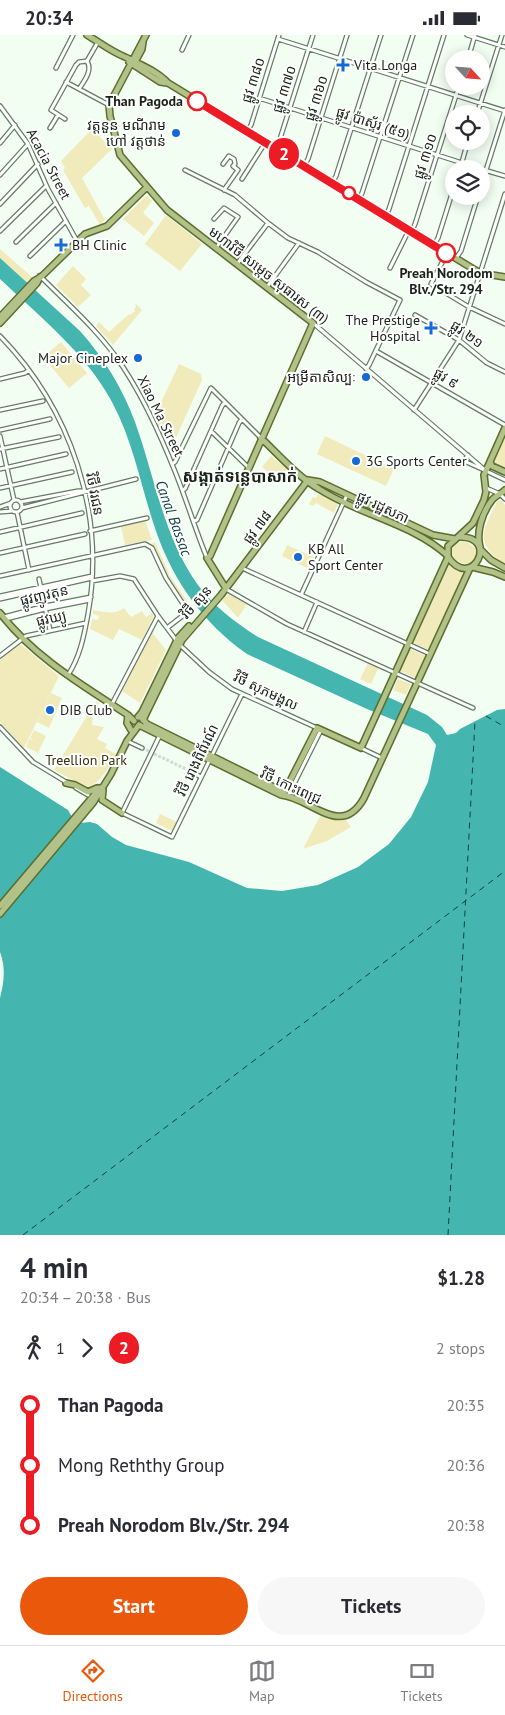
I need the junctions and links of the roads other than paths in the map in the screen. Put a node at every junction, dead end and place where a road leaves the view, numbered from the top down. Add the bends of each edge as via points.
1 (73, 35) edge
2 (88, 35) edge
3 (146, 35) edge
4 (189, 35) edge
5 (313, 35) edge
6 (348, 35) edge
7 (381, 35) edge
8 (412, 35) edge
9 (444, 35) edge
10 (468, 35) edge
11 (502, 35) edge
12 (475, 36) edge
13 (279, 37) edge
14 (98, 41) junction
15 (499, 45) junction
16 (505, 47) edge
17 (308, 49) junction
18 (182, 50) dead end
19 (471, 50) edge
20 (340, 59) junction
21 (87, 61) junction
22 (133, 63) junction
23 (56, 68) dead end
24 (370, 68) junction
25 (399, 77) junction
26 (66, 82) junction
27 (428, 86) junction
28 (79, 89) junction
29 (445, 91) edge
30 (456, 95) joint
31 (259, 98) junction
32 (480, 103) junction
33 (110, 105) junction
34 (1, 108) edge
35 (290, 108) junction
36 (505, 111) edge
37 (58, 115) junction
38 (321, 118) junction
39 (65, 119) dead end
40 (15, 125) junction
41 (50, 128) dead end
42 (352, 128) junction
43 (247, 131) junction
44 (380, 137) junction
45 (0, 143) edge
46 (265, 143) junction
47 (28, 144) junction
48 (409, 146) junction
49 (275, 149) junction
50 (437, 155) junction
51 (453, 160) edge
52 (489, 160) edge
53 (38, 164) junction
54 (223, 164) dead end
55 (304, 166) junction
56 (185, 170) dead end
57 (490, 171) edge
58 (0, 175) edge
59 (505, 176) edge
60 (242, 179) dead end
61 (332, 183) junction
62 (46, 186) junction
63 (147, 187) junction
64 (224, 190) junction
65 (505, 194) edge
66 (359, 199) junction
67 (56, 203) junction
68 (0, 204) edge
69 (448, 205) edge
70 (475, 205) edge
71 (385, 215) junction
72 (214, 219) dead end
73 (66, 221) junction
74 (268, 223) junction
75 (0, 231) edge
76 (410, 231) junction
77 (79, 240) junction
78 (16, 242) dead end
79 (299, 243) junction
80 (434, 245) junction
81 (215, 248) junction
82 (447, 253) junction
83 (30, 256) dead end
84 (456, 258) junction
85 (236, 265) junction
86 (390, 268) dead end
87 (480, 273) junction
88 (41, 277) junction
89 (505, 277) edge
90 (267, 287) junction
91 (15, 304) junction
92 (469, 307) junction
93 (415, 315) dead end
94 (0, 317) edge
95 (0, 323) edge
96 (313, 323) junction
97 (505, 324) edge
98 (0, 336) edge
99 (459, 340) junction
100 (376, 351) junction
101 (29, 369) junction
102 (366, 369) junction
103 (505, 372) edge
104 (0, 379) edge
105 (433, 383) junction
106 (43, 401) dead end
107 (225, 403) junction
108 (0, 411) edge
109 (414, 411) junction
110 (50, 419) dead end
111 (242, 419) junction
112 (505, 426) edge
113 (0, 430) edge
114 (211, 431) junction
115 (0, 436) edge
116 (59, 437) dead end
117 (261, 438) junction
118 (228, 448) junction
119 (1, 449) edge
120 (66, 455) dead end
121 (468, 455) junction
122 (490, 461) junction
123 (172, 464) junction
124 (7, 467) junction
125 (248, 467) junction
126 (0, 469) edge
127 (486, 471) junction
128 (72, 472) dead end
129 (505, 472) edge
130 (136, 479) dead end
131 (308, 480) junction
132 (505, 480) edge
133 (11, 486) junction
134 (486, 487) junction
135 (0, 488) edge
136 (182, 490) junction
137 (84, 491) junction
138 (505, 491) edge
139 (500, 494) junction
140 (347, 495) junction
141 (52, 498) junction
142 (505, 499) edge
143 (13, 502) junction
144 (20, 502) junction
145 (344, 502) junction
146 (0, 507) edge
147 (22, 508) junction
148 (14, 511) junction
149 (0, 512) edge
150 (82, 513) dead end
151 (147, 518) dead end
152 (194, 521) junction
153 (20, 527) junction
154 (90, 531) junction
155 (0, 532) edge
156 (85, 534) dead end
157 (457, 538) junction
158 (24, 548) junction
159 (480, 549) junction
160 (0, 553) edge
161 (92, 556) junction
162 (448, 556) junction
163 (208, 558) junction
164 (241, 567) junction
165 (471, 567) junction
166 (505, 568) edge
167 (29, 570) junction
168 (0, 576) edge
169 (505, 577) edge
170 (92, 578) junction
171 (39, 579) dead end
172 (225, 587) junction
173 (41, 588) junction
174 (301, 595) junction
175 (0, 597) edge
176 (90, 598) junction
177 (317, 602) junction
178 (45, 608) junction
179 (158, 616) junction
180 (3, 617) edge
181 (86, 623) junction
182 (167, 628) junction
183 (50, 630) junction
184 (304, 632) junction
185 (22, 639) junction
186 (178, 643) junction
187 (409, 644) junction
188 (430, 654) junction
189 (0, 656) edge
190 (396, 673) junction
191 (68, 675) junction
192 (417, 683) junction
193 (242, 694) junction
194 (112, 705) junction
195 (473, 708) dead end
196 (128, 715) junction
197 (138, 721) junction
198 (0, 727) edge
199 (319, 729) junction
200 (131, 730) junction
201 (161, 733) junction
202 (128, 741) junction
203 (142, 748) tunnel mouth
204 (361, 748) junction
205 (211, 758) junction
206 (383, 758) junction
207 (190, 771) tunnel mouth
208 (201, 777) junction
209 (66, 783) junction
210 (106, 783) junction
211 (286, 793) junction
212 (88, 795) dead end
213 (100, 802) dead end
214 (89, 804) junction
215 (122, 813) junction
216 (0, 906) edge
217 (0, 914) edge

1 - 23 street
2 - 14 main road
3 - 22 main road
4 - 18 street
5 - 17 street, ផ្លូវ ៣៧០
6 - 20 street, ផ្លូវ ៣៦០
7 - 24 street
8 - 25 street
9 - 27 street
10 - 12 street
11 - 15 street
12 - 15 street
12 - 19 street
13 - 17 street
13 - 31 street, ផ្លូវ ៣៨០
14 - 21 street
14 - 22 main road
15 - 16 street
15 - 32 street
17 - 20 street
17 - 35 street, ផ្លូវ ៣៧០
20 - 24 street
20 - 38 street, ផ្លូវ ៣៦០
21 - 26 street via 79,62
21 - 28 street via 89,72
22 - 33 main road
22 - 43 main road
24 - 25 street
24 - 42 street
25 - 27 street
25 - 44 street
26 - 28 street
26 - 37 street via 52,110
27 - 29 street
27 - 48 street
28 - 33 street
30 - 32 street
30 - 50 street, ផ្លូវ ៣១០
31 - 35 street, ផ្លូវ ប៉ាស្ទ័រ (៥១)
31 - 43 street, ផ្លូវ ៣៨០
32 - 36 street
33 - 63 main road, មហាវិថី សម្តេច សុធារស (៣) via 120,155
34 - 40 street, Acacia Street
35 - 38 street, ផ្លូវ ប៉ាស្ទ័រ (៥១)
35 - 49 street, ផ្លូវ ៣៧០
36 - 52 street
37 - 39 street
37 - 41 street
38 - 42 street, ផ្លូវ ប៉ាស្ទ័រ (៥១)
38 - 55 street, ផ្លូវ ៣៦០
40 - 45 street
40 - 47 street, Acacia Street
42 - 44 street, ផ្លូវ ប៉ាស្ទ័រ (៥១)
42 - 61 street
43 - 46 main road
44 - 48 street, ផ្លូវ ប៉ាស្ទ័រ (៥១)
44 - 66 street
46 - 49 main road
46 - 60 street
47 - 53 street, Acacia Street
47 - 58 street
48 - 50 street, ផ្លូវ ប៉ាស្ទ័រ (៥១)
48 - 71 street
49 - 55 main road
50 - 51 street, ផ្លូវ ប៉ាស្ទ័រ (៥១)
50 - 76 street, ផ្លូវ ៣១០
53 - 62 street, Acacia Street
53 - 68 street
54 - 64 street via 228,156 234,159 233,167 238,170
55 - 61 main road
56 - 64 street
57 - 59 street, ផ្លូវ ប៉ាស្ទ័រ (៥១)
61 - 66 main road
62 - 67 street, Acacia Street
62 - 75 street
63 - 77 main road via 107,226 88,232
63 - 81 main road, មហាវិថី សម្តេច សុធារស (៣) via 167,210
64 - 74 street via 235,195
65 - 87 street
66 - 71 main road
67 - 73 street, Acacia Street
67 - 78 street
69 - 80 street
70 - 84 street
71 - 76 main road
72 - 81 street via 224,208 238,217
73 - 77 street, Acacia Street
73 - 83 street
74 - 79 street
74 - 85 street
76 - 80 main road
76 - 86 street, ផ្លូវ ៣១០
77 - 88 main road
79 - 90 street
79 - 100 street via 400,300
80 - 82 main road
81 - 85 main road, មហាវិថី សម្តេច សុធារស (៣)
82 - 84 main road
82 - 92 street via 431,284
84 - 87 main road
85 - 90 main road, មហាវិថី សម្តេច សុធារស (៣)
87 - 89 main road
87 - 92 street
88 - 91 main road
88 - 123 street, Xiao Ma Street via 100,337 118,361 150,414
90 - 96 main road, មហាវិថី សម្តេច សុធារស (៣)
91 - 94 main road
91 - 95 main road
92 - 97 street
92 - 99 street
93 - 99 street, ផ្លូវ ២១
96 - 102 street, មហាវិថី សម្តេច សុធារស (៣)
96 - 117 main road
98 - 101 street, វិថី វរជន
99 - 103 street, ផ្លូវ ២១ via 487,363
99 - 105 street
100 - 102 street
100 - 105 street, ផ្លូវ ៩
101 - 104 street
101 - 137 street, វិថី វរជន via 64,427
102 - 109 street, មហាវិថី សម្តេច សុធារស (៣)
105 - 109 street
105 - 112 street, ផ្លូវ ៩
106 - 108 street
107 - 111 street
107 - 114 street
107 - 123 street via 211,389 208,392 176,462
109 - 121 street, មហាវិថី សម្តេច សុធារស (៣)
110 - 113 street
111 - 117 street
111 - 118 street
112 - 122 main road
114 - 118 street
114 - 136 street
115 - 119 street
116 - 119 street
117 - 125 main road
117 - 131 main road, ផ្លូវ រដ្ឋសភា
118 - 125 street
118 - 152 street
119 - 124 street
120 - 124 street
121 - 127 street, មហាវិថី សម្តេច សុធារស (៣)
121 - 127 street via 464,461
122 - 127 main road
122 - 129 main road via 492,466
123 - 136 street, Xiao Ma Street
124 - 126 street
124 - 133 street
125 - 163 main road
127 - 132 street, មហាវិថី សម្តេច សុធារស (៣)
127 - 134 main road
128 - 133 street
130 - 137 street
131 - 140 main road, ផ្លូវ រដ្ឋសភា
131 - 145 main road, ផ្លូវ រដ្ឋសភា
131 - 164 main road, ផ្លូវ ៧៨
133 - 135 street
133 - 143 street
134 - 139 street
134 - 157 main road via 473,523
136 - 152 street, Xiao Ma Street
137 - 141 street
137 - 154 street, វិថី វរជន
138 - 139 main road
139 - 142 street
139 - 159 main road via 492,500 480,526
140 - 145 street
140 - 157 main road, ផ្លូវ រដ្ឋសភា via 433,535
141 - 144 street
141 - 147 street
143 - 144 street
143 - 146 street
143 - 148 street via 10,507
144 - 147 street
145 - 162 main road, ផ្លូវ រដ្ឋសភា via 430,541
145 - 174 street
147 - 148 street
148 - 149 street
148 - 153 street
150 - 153 street
151 - 154 street
152 - 163 street, Xiao Ma Street
153 - 155 street
153 - 158 street
154 - 161 street, វិថី វរជន
156 - 158 street
157 - 159 main road via 470,539
157 - 162 main road via 448,546
158 - 160 street
158 - 167 street
159 - 165 main road via 479,560
159 - 166 main road
161 - 167 street
161 - 170 street, វិថី វរជន
161 - 182 street via 145,544 152,548 166,578 187,610
162 - 165 main road via 458,566
162 - 187 main road
163 - 172 main road, Xiao Ma Street
164 - 172 main road, ផ្លូវ ៧៨
164 - 174 street
165 - 169 main road
165 - 188 main road, វិថី កោះពេជ្រ
167 - 168 street
170 - 173 street
170 - 176 street, វិថី វរជន
170 - 179 street, វិថី សុភមង្គល via 120,576 134,579
171 - 173 street
172 - 184 street
172 - 186 main road, វិថី សួន
173 - 175 street
173 - 178 street
174 - 177 street
176 - 178 street, ផ្លូវញូវតុន
176 - 181 street, វិថី វរជន
177 - 184 street
177 - 187 street
178 - 180 street, ផ្លូវញូវតុន
178 - 183 street
179 - 182 street, វិថី សុភមង្គល
179 - 194 street
180 - 185 main road, វិថី កោះពេជ្រ
181 - 183 street, ផ្លូវឃ្យូ
181 - 191 street, វិថី វរជន via 77,659
182 - 186 street, វិថី សុភមង្គល
183 - 185 street, ផ្លូវឃ្យូ
184 - 190 street
185 - 189 street, ផ្លូវឃ្យូ
185 - 191 main road, វិថី កោះពេជ្រ
186 - 193 street, វិថី សុភមង្គល via 215,677
186 - 197 main road, វិថី សួន
187 - 188 street
187 - 190 main road
188 - 192 main road, វិថី កោះពេជ្រ
190 - 192 street
190 - 204 main road
191 - 194 main road, វិថី កោះពេជ្រ
192 - 195 street
192 - 206 main road, វិថី កោះពេជ្រ
193 - 199 street, វិថី សុភមង្គល
193 - 205 street, វិថី រោងពិព័រណ៍
194 - 196 main road, វិថី កោះពេជ្រ
196 - 197 main road, វិថី កោះពេជ្រ
196 - 200 main road via 127,723
197 - 200 main road, វិថី សួន
197 - 201 main road, វិថី កោះពេជ្រ
197 - 202 main road, វិថី សួន
198 - 209 street via 33,762
199 - 204 main road, វិថី សុភមង្គល
199 - 211 main road
200 - 202 main road, វិថី សួន
201 - 205 main road, វិថី កោះពេជ្រ
201 - 215 street
202 - 203 street
202 - 210 main road, វិថី សួន
204 - 206 street, វិថី សុភមង្គល
205 - 208 street, វិថី រោងពិព័រណ៍
205 - 211 main road, វិថី កោះពេជ្រ
206 - 211 main road, វិថី កោះពេជ្រ via 362,802 349,814 330,815
207 - 208 street
208 - 215 street, វិថី រោងពិព័រណ៍ via 172,837
209 - 210 main road via 89,792
209 - 212 street
210 - 214 main road, វិថី សួន
210 - 215 main road via 102,800
213 - 215 street
214 - 216 main road
214 - 217 main road

